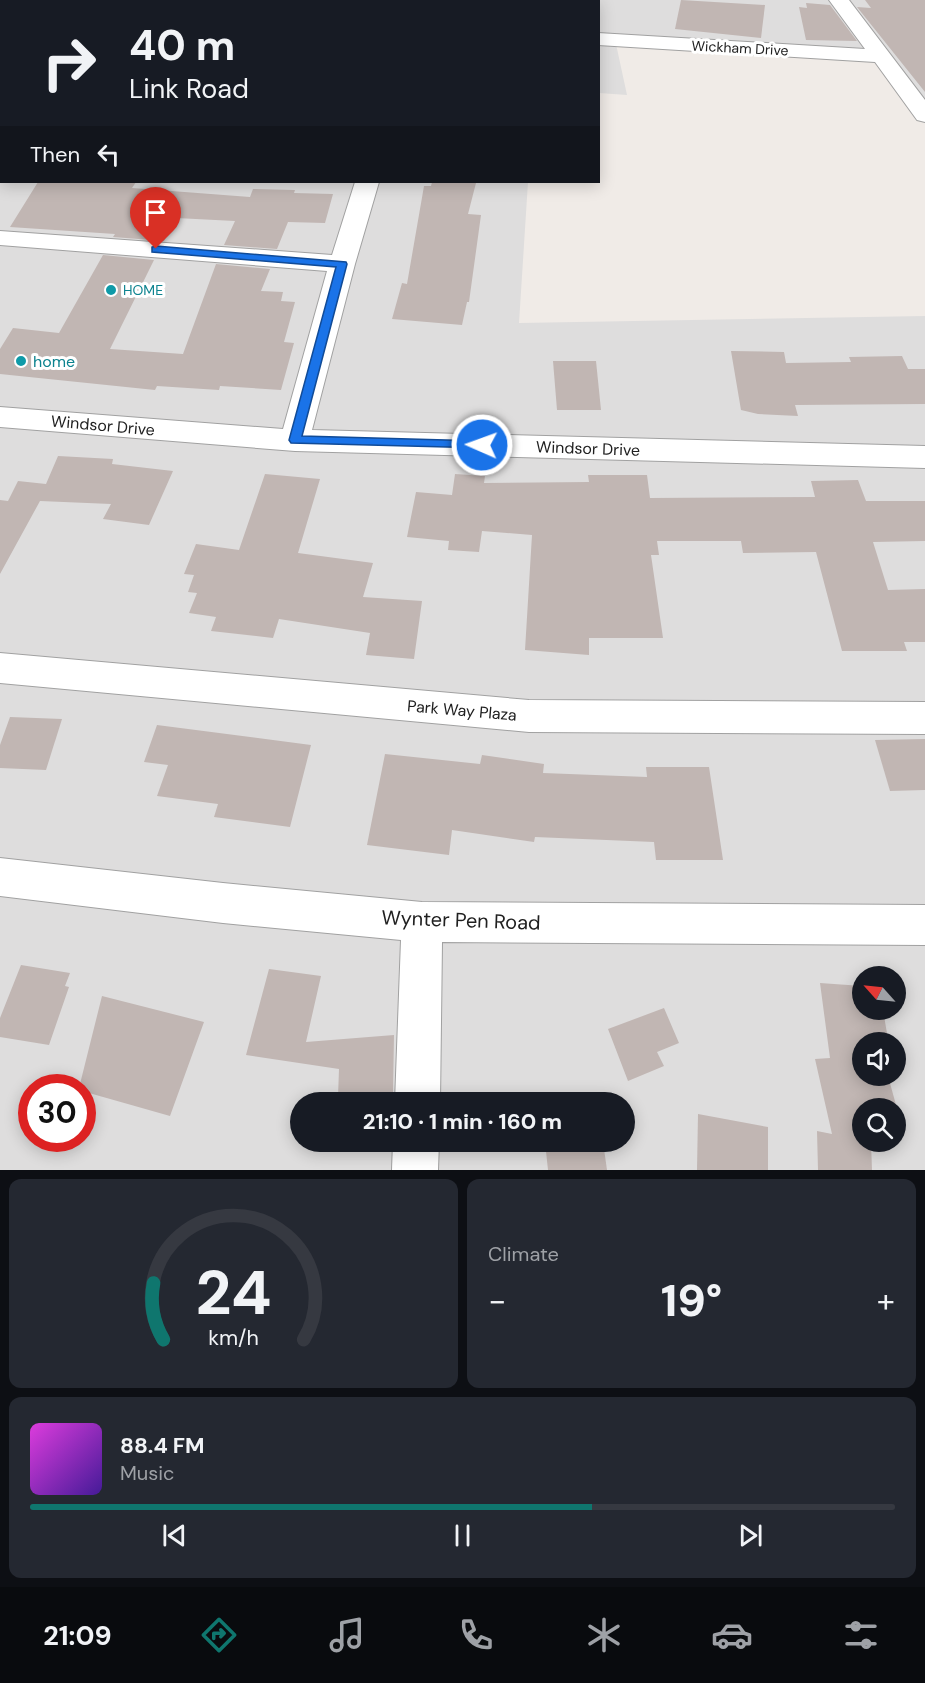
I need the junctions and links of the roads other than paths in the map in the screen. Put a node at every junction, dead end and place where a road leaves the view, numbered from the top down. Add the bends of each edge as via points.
1 (839, 0) edge
2 (600, 39) edge
3 (881, 56) junction
4 (925, 115) edge
5 (367, 183) edge
6 (0, 238) edge
7 (342, 264) junction
8 (0, 417) edge
9 (295, 440) junction
10 (925, 457) edge
11 (0, 668) edge
12 (925, 718) edge
13 (0, 877) edge
14 (422, 922) junction
15 (925, 925) edge
16 (417, 1092) edge
17 (416, 1152) edge
18 (416, 1170) edge

1 - 3 street
2 - 3 street, Wickham Drive
3 - 4 street
5 - 7 street
6 - 7 street
7 - 9 street
8 - 9 street, Windsor Drive
9 - 10 street, Windsor Drive
11 - 12 street, Park Way Plaza via 529,716
13 - 14 street, Wynter Pen Road
14 - 15 street, Wynter Pen Road
14 - 16 street
17 - 18 street

